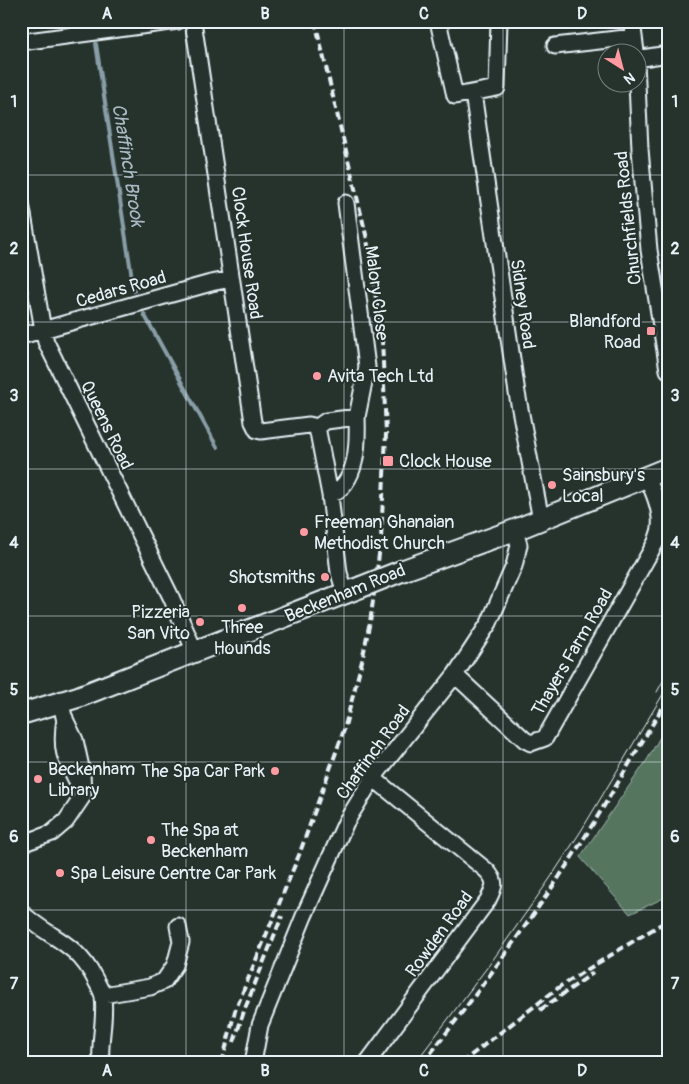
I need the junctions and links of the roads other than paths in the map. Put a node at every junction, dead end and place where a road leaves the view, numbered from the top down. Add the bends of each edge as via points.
1 (178, 21) edge
2 (193, 21) edge
3 (438, 21) edge
4 (499, 21) edge
5 (632, 21) edge
6 (634, 37) junction
7 (21, 42) edge
8 (635, 42) edge
9 (555, 46) dead end
10 (668, 54) edge
11 (646, 58) edge
12 (637, 92) edge
13 (473, 93) junction
14 (21, 203) edge
15 (346, 203) dead end
16 (231, 279) junction
17 (43, 330) junction
18 (21, 336) edge
19 (668, 370) edge
20 (357, 417) junction
21 (316, 428) junction
22 (668, 468) edge
23 (646, 477) junction
24 (330, 495) junction
25 (541, 520) junction
26 (515, 530) junction
27 (353, 590) junction
28 (195, 652) junction
29 (455, 675) junction
30 (63, 711) junction
31 (21, 714) edge
32 (373, 778) junction
33 (21, 844) edge
34 (21, 912) edge
35 (178, 926) dead end
36 (103, 994) junction
37 (101, 1063) edge
38 (253, 1063) edge
39 (367, 1063) edge

1 - 7 street
2 - 16 street, Clock House Road
3 - 13 street via 455,96
4 - 13 street via 497,88
5 - 6 street
6 - 8 street
6 - 9 street
10 - 11 street
12 - 19 street, Churchfields Road via 647,231
13 - 25 street, Sidney Road via 517,393
14 - 17 street, Queens Road
15 - 20 street, Malory Close via 367,366
16 - 17 street, Cedars Road
16 - 21 street, Clock House Road via 255,426 261,431 309,425
17 - 18 street, Cedars Road
17 - 28 street, Queens Road via 52,355
20 - 21 street, Clock House Road via 326,422
20 - 24 street via 358,443 354,461 346,482
21 - 24 street
22 - 23 main road, Beckenham Road
23 - 25 main road, Beckenham Road
23 - 29 street, Thayers Farm Road via 658,509 660,526 656,542 544,738 532,743 525,740
24 - 27 street via 339,573
25 - 26 main road, Beckenham Road
26 - 27 main road, Beckenham Road, bridge
26 - 29 street, Chaffinch Road via 518,552 514,566 489,623
27 - 28 main road, Beckenham Road
28 - 30 main road, Beckenham Road
29 - 32 street, Chaffinch Road
30 - 31 main road, Beckenham Road
30 - 33 street via 75,740 83,796 66,821 52,833
32 - 38 street, Chaffinch Road via 346,822 304,916 260,1025
32 - 39 street, Rowden Road via 486,870 492,876 494,889
34 - 36 street via 68,944 82,958
35 - 36 street via 181,942 175,965 164,980 150,986
36 - 37 street

